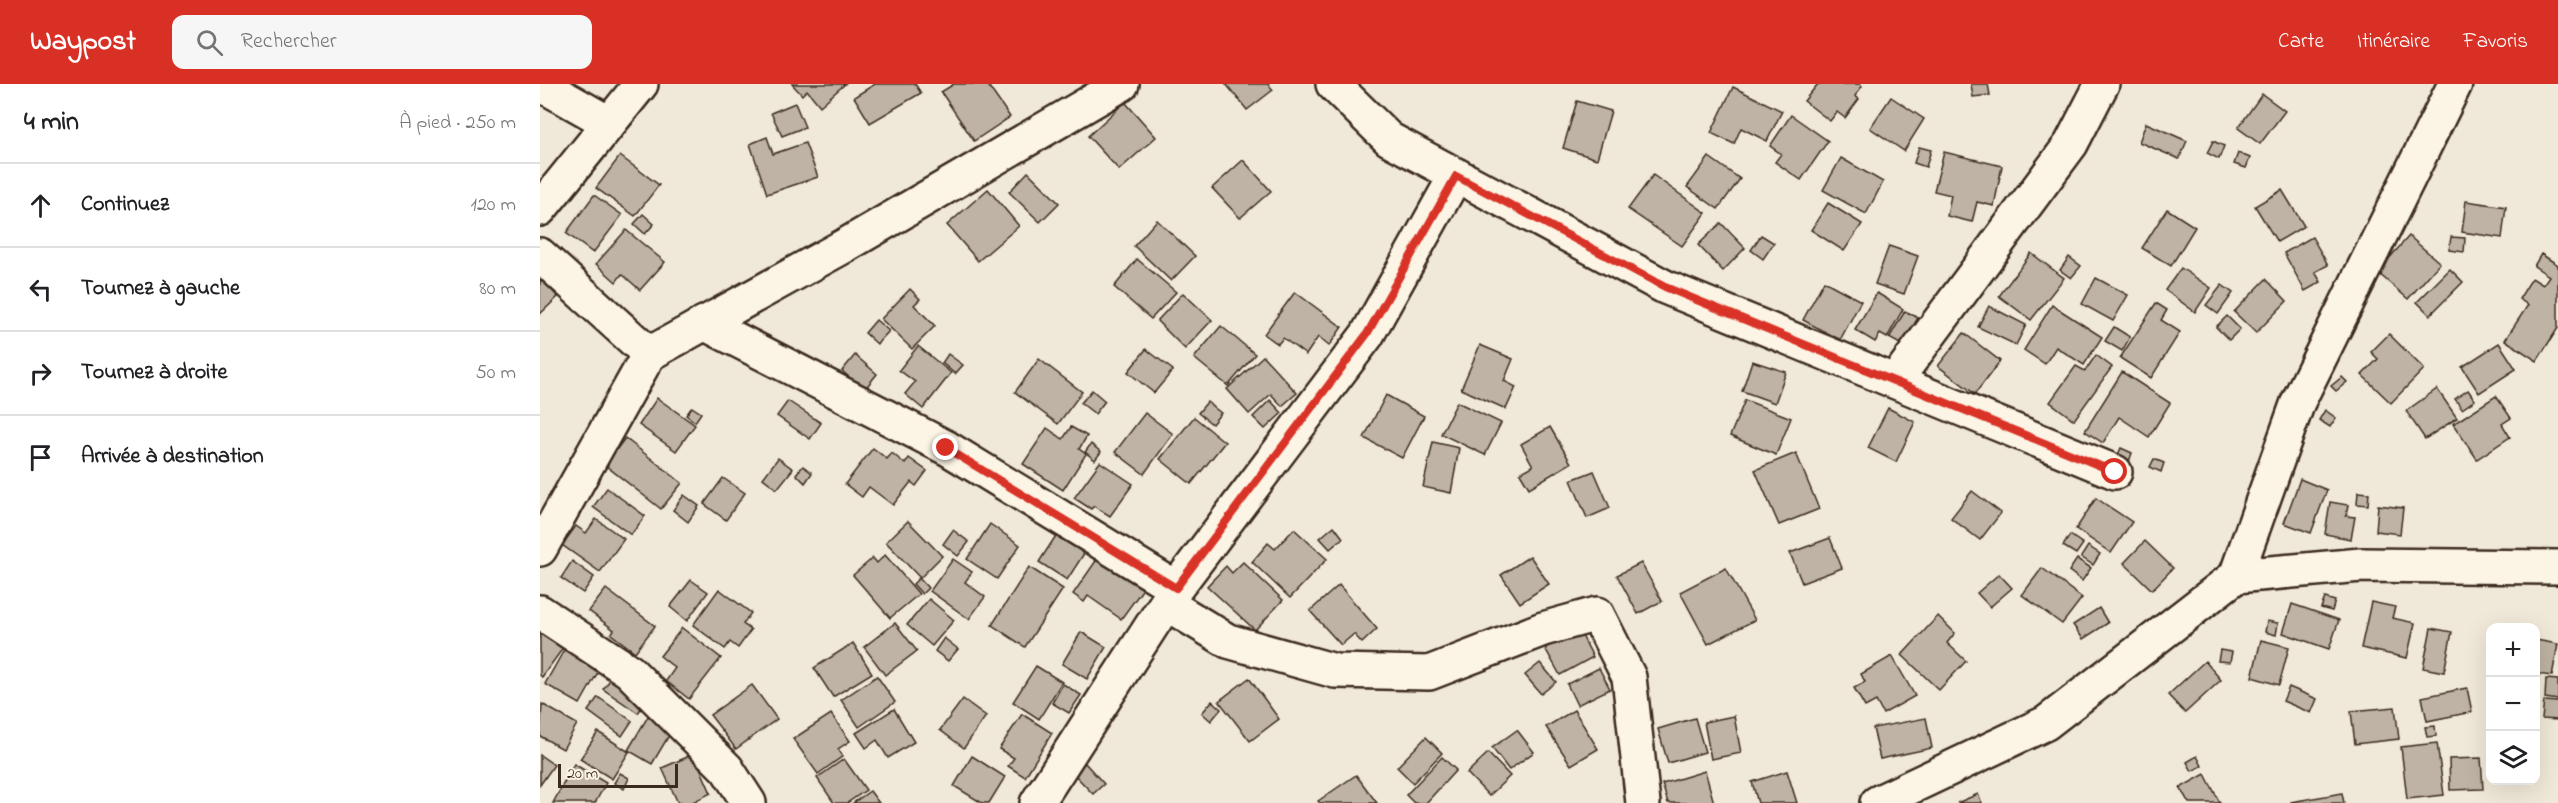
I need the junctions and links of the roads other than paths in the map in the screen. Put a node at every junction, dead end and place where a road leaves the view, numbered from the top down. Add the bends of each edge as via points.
1 (540, 84) edge
2 (641, 84) edge
3 (1122, 84) edge
4 (1334, 84) edge
5 (2103, 84) edge
6 (2455, 84) edge
7 (609, 123) junction
8 (1456, 176) junction
9 (540, 209) edge
10 (540, 255) edge
11 (704, 324) junction
12 (649, 354) junction
13 (1894, 381) junction
14 (2115, 472) dead end
15 (540, 549) edge
16 (2558, 567) edge
17 (2236, 576) junction
18 (1172, 596) junction
19 (540, 612) edge
20 (748, 803) edge
21 (1037, 803) edge
22 (1643, 803) edge
23 (1877, 803) edge

1 - 7 street
2 - 7 street
3 - 11 street
4 - 8 street via 1389,139
5 - 13 street via 2071,144
6 - 17 street via 2298,402
7 - 9 street
8 - 13 street via 1665,287
8 - 18 street via 1367,334
10 - 12 street
11 - 12 street
11 - 18 street via 946,448
12 - 15 street
13 - 14 street
16 - 17 street via 2361,565
17 - 23 street via 2046,723
18 - 21 street
18 - 22 street via 1228,641 1335,671 1429,673 1543,629 1597,614 1629,677
19 - 20 street via 629,671 727,769

